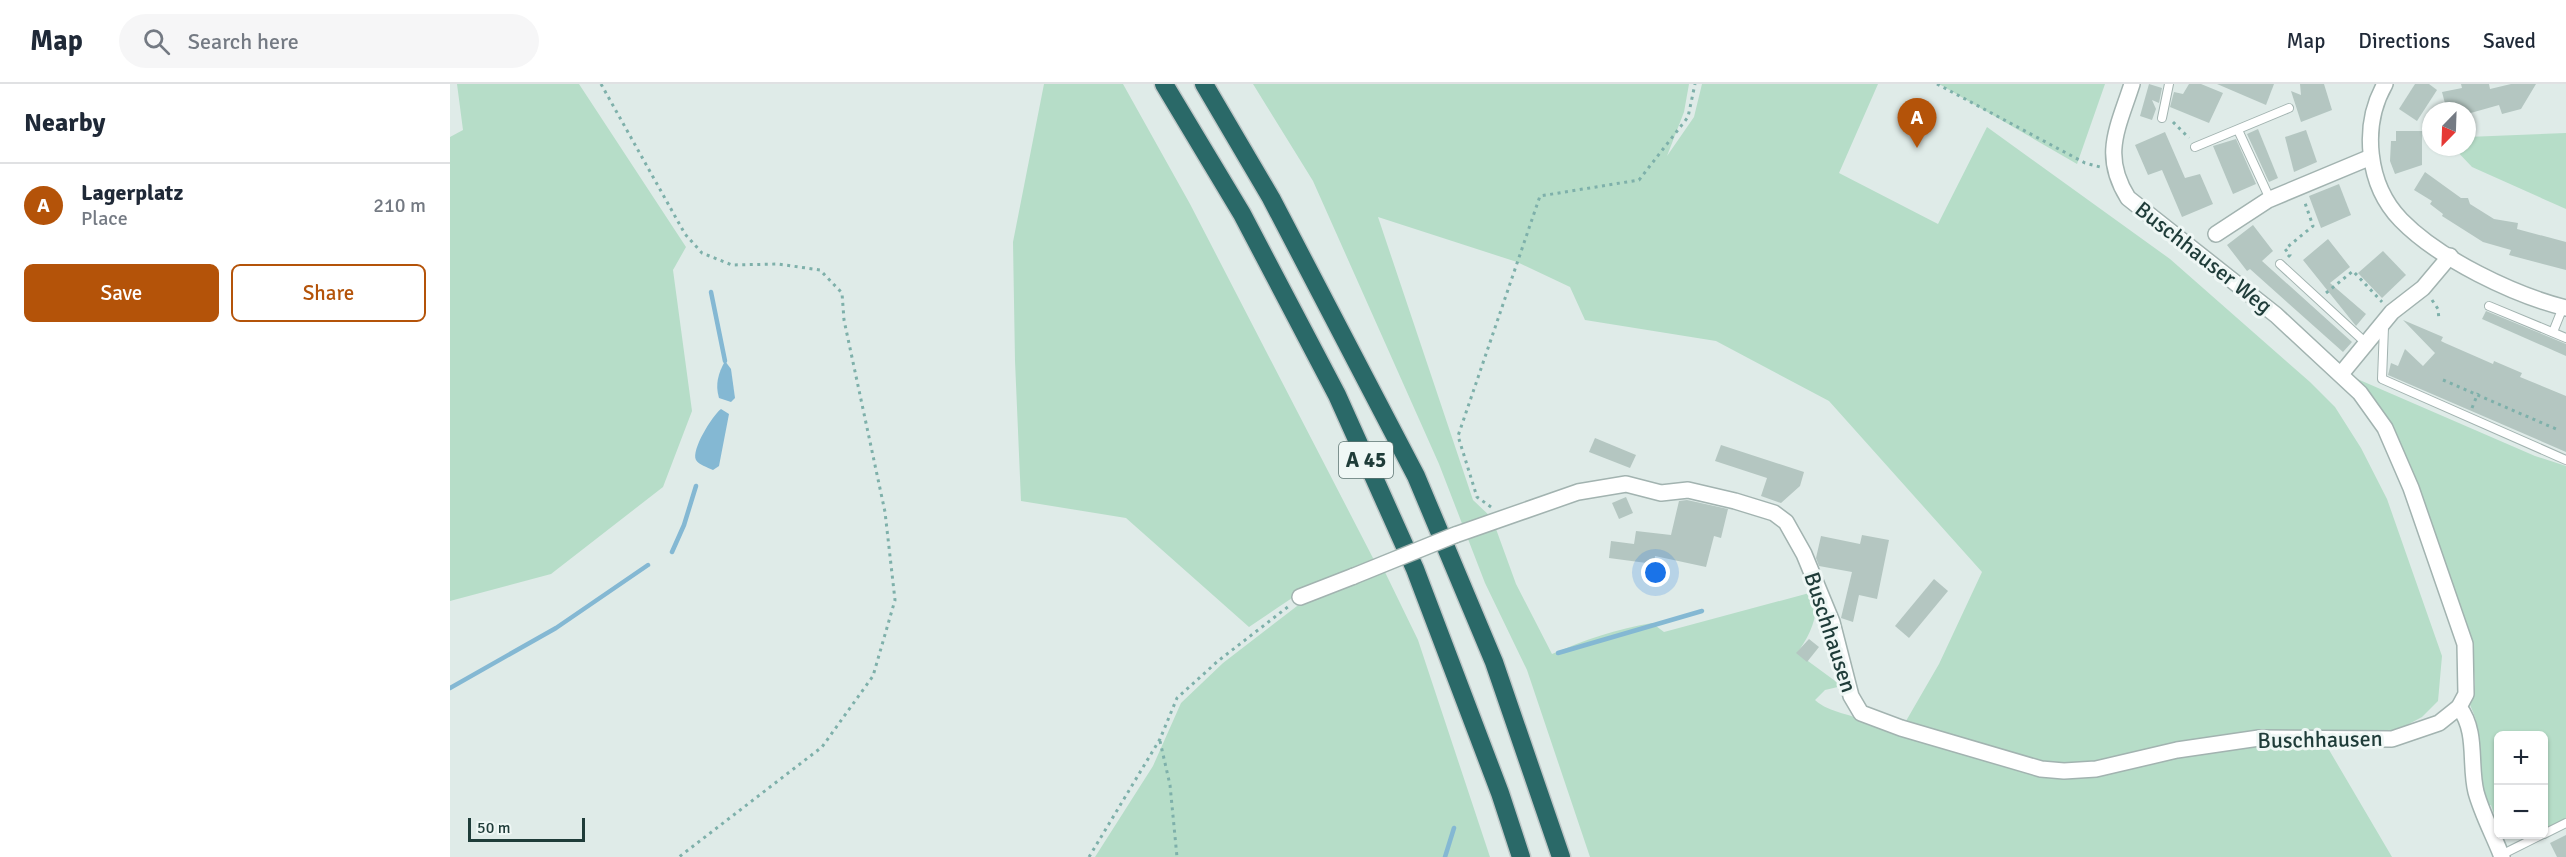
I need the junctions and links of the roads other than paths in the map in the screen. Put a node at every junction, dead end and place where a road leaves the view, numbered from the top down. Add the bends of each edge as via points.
1 (1164, 84) edge
2 (1204, 84) edge
3 (2132, 84) edge
4 (2169, 84) edge
5 (2385, 84) edge
6 (2289, 108) dead end
7 (2162, 118) road end
8 (2238, 130) junction
9 (2195, 147) road end
10 (2371, 157) junction
11 (2271, 199) junction
12 (2216, 234) dead end
13 (2450, 256) junction
14 (2280, 264) road end
15 (2489, 306) dead end
16 (2565, 308) edge
17 (2388, 318) junction
18 (2553, 332) junction
19 (2566, 338) edge
20 (2366, 343) junction
21 (2341, 374) junction
22 (2566, 460) edge
23 (1300, 597) road end
24 (2459, 708) junction
25 (2566, 824) edge
26 (2548, 832) edge
27 (2533, 839) edge
28 (2501, 856) edge
29 (1521, 857) edge
30 (1562, 857) edge

1 - 29 highway, A 45 via 1242,214 1337,394 1415,569
2 - 30 highway, A 45 via 1271,198 1416,476 1494,662
3 - 21 street, Buschhauser Weg via 2114,144 2116,179 2128,198 2276,315
4 - 7 lane
5 - 10 street via 2370,125
6 - 8 lane
8 - 9 lane
8 - 11 lane
10 - 11 street, Buschhauser Weg
10 - 13 street via 2386,199 2400,218 2417,235
11 - 12 street, Buschhauser Weg
13 - 16 street via 2482,275
13 - 17 street via 2423,288
14 - 20 lane, Buschhauser Weg
15 - 18 lane
16 - 18 lane
17 - 20 street
17 - 22 lane via 2382,379
18 - 19 lane
20 - 21 street
21 - 24 street, Buschhauser Weg via 2385,428 2411,488 2465,644 2467,684
23 - 24 street, Buschhausen, bridge via 1505,516 1578,492 1626,484 1661,493 1688,490 1774,513 1786,522 1804,554 1832,622 1851,696 1861,713 2041,769 2096,769 2177,750 2259,738 2392,739 2439,723
24 - 28 street via 2471,735 2476,792
25 - 26 lane
27 - 28 lane

